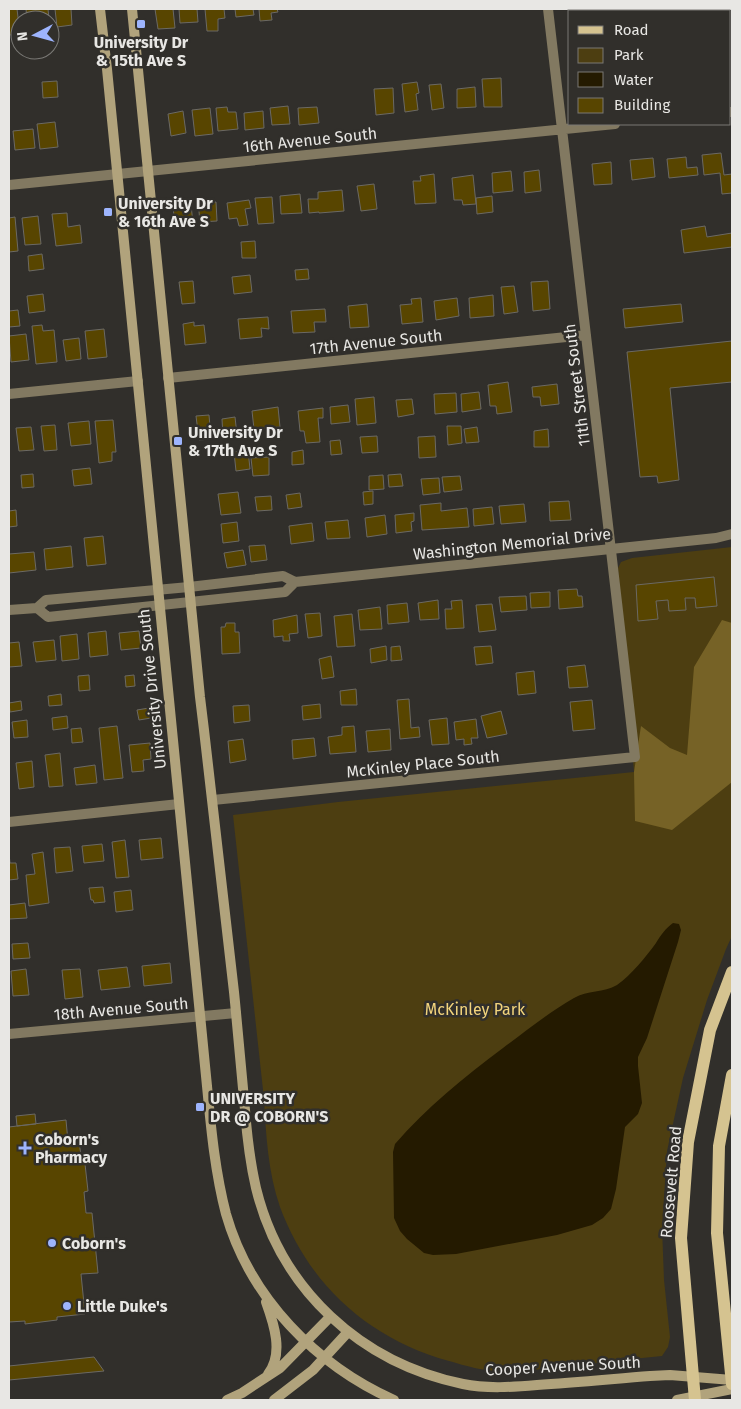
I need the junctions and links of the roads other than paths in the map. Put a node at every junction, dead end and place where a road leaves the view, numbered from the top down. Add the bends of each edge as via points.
1 (100, 9) edge
2 (132, 9) edge
3 (548, 9) edge
4 (604, 125) edge
5 (562, 129) junction
6 (148, 171) junction
7 (118, 174) junction
8 (9, 185) edge
9 (586, 335) junction
10 (168, 378) junction
11 (138, 381) junction
12 (9, 394) edge
13 (732, 534) edge
14 (611, 548) junction
15 (295, 582) junction
16 (189, 587) junction
17 (157, 589) junction
18 (191, 602) junction
19 (160, 605) junction
20 (37, 608) junction
21 (9, 610) edge
22 (636, 757) joint
23 (213, 800) junction
24 (179, 804) junction
25 (9, 822) edge
26 (732, 972) edge
27 (236, 1013) junction
28 (200, 1017) junction
29 (9, 1034) edge
30 (732, 1075) edge
31 (262, 1289) junction
32 (330, 1317) junction
33 (348, 1332) junction
34 (306, 1342) junction
35 (325, 1358) junction
36 (693, 1377) junction
37 (265, 1378) junction
38 (732, 1380) edge
39 (732, 1384) edge
40 (732, 1389) edge
41 (695, 1399) edge
42 (227, 1400) edge
43 (274, 1400) edge
44 (394, 1400) edge
45 (677, 1400) edge

1 - 7 main road, University Drive South
2 - 6 main road
3 - 5 street, 11th Street South
4 - 5 street, 16th Avenue South
5 - 6 street, 16th Avenue South
5 - 9 street, 11th Street South
6 - 7 street, 16th Avenue South
6 - 10 main road
7 - 8 street, 16th Avenue South
7 - 11 main road, University Drive South
9 - 10 street, 17th Avenue South
9 - 14 street, 11th Street South
10 - 16 main road
11 - 12 street
11 - 17 main road, University Drive South
13 - 14 street, Washington Memorial Drive
14 - 15 street, Washington Memorial Drive
14 - 22 street, 11th Street South
15 - 16 street, Washington Memorial Drive via 283,576
15 - 18 street, Washington Memorial Drive via 285,592
16 - 17 street, Washington Memorial Drive
16 - 18 main road
17 - 19 main road, University Drive South
17 - 20 street, Washington Memorial Drive via 46,600
18 - 19 street, Washington Memorial Drive
18 - 23 main road
19 - 20 street, Washington Memorial Drive via 48,616
19 - 24 main road, University Drive South
20 - 21 street, Washington Memorial Drive
22 - 23 street, McKinley Place South
23 - 27 main road
24 - 25 street
24 - 28 main road, University Drive South
26 - 36 main road, Roosevelt Road via 710,1030 688,1142 681,1238
27 - 28 street, 18th Avenue South
27 - 32 main road via 246,1127 259,1201 286,1261
28 - 29 street, 18th Avenue South
28 - 31 main road, University Drive South via 213,1146 226,1213 241,1253
30 - 38 main road via 719,1146 717,1233
31 - 34 main road, University Drive South via 279,1314
31 - 37 main road via 274,1326 276,1348 274,1364
32 - 33 main road, Cooper Avenue South
32 - 34 main road
33 - 35 main road
33 - 36 main road, Cooper Avenue South via 379,1353 414,1369 466,1385 502,1387 650,1376
34 - 35 main road
34 - 37 main road
35 - 43 main road
35 - 44 main road via 355,1380
36 - 38 main road, Cooper Avenue South
36 - 41 main road, Roosevelt Road
37 - 42 main road
38 - 39 main road
40 - 41 main road
41 - 45 main road

